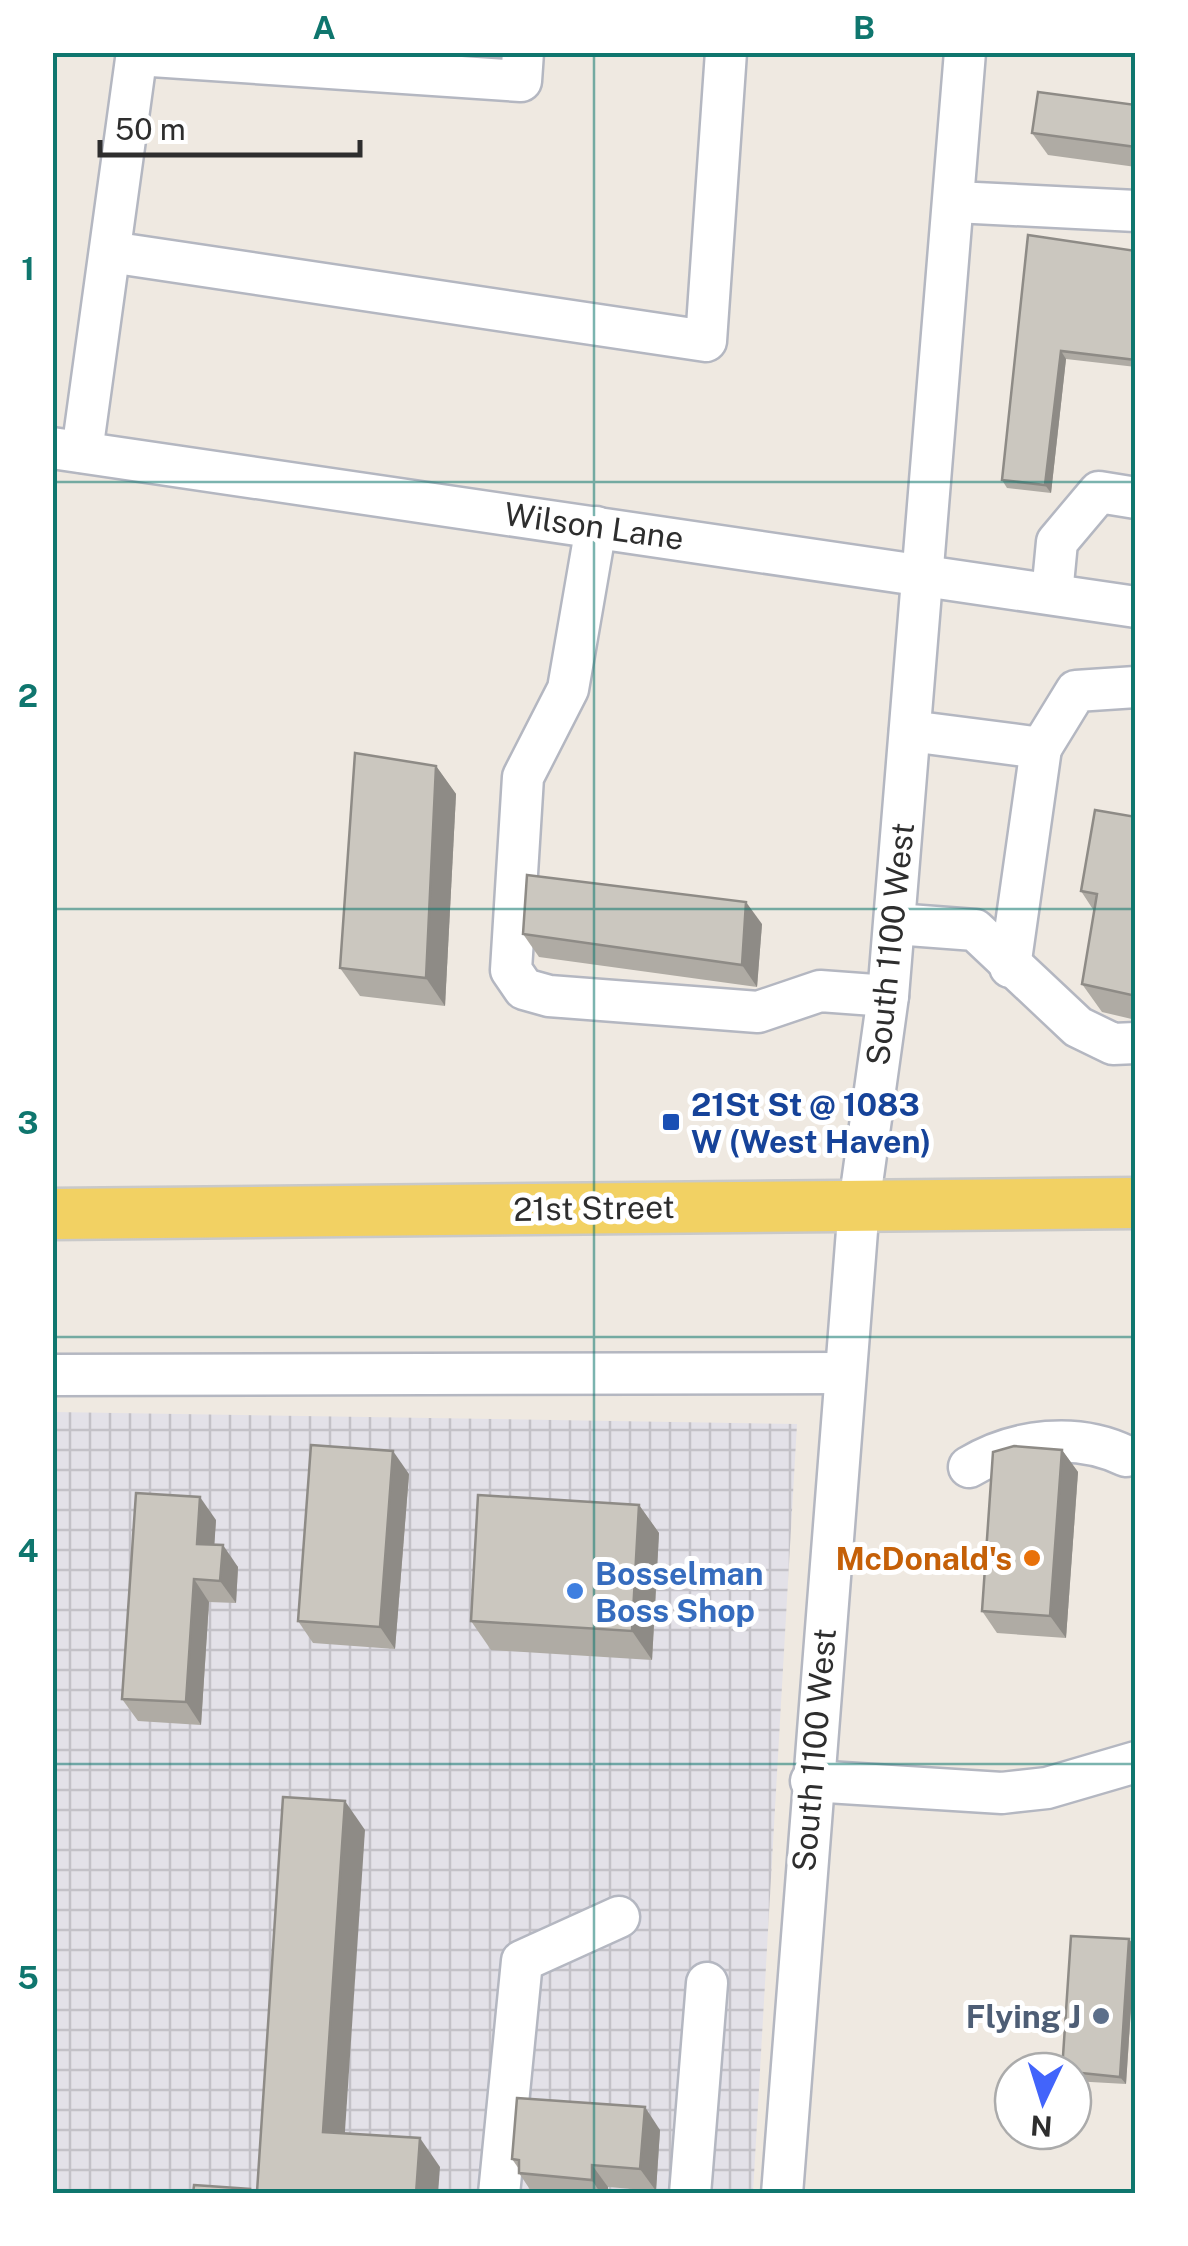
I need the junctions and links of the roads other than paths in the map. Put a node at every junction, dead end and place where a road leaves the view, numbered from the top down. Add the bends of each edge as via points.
1 (523, 52) edge
2 (726, 52) edge
3 (965, 52) edge
4 (137, 54) edge
5 (956, 202) junction
6 (1136, 211) edge
7 (110, 252) junction
8 (67, 450) edge
9 (1136, 498) edge
10 (596, 526) junction
11 (924, 574) junction
12 (1052, 594) junction
13 (1136, 607) edge
14 (1136, 687) edge
15 (910, 731) junction
16 (1040, 748) junction
17 (894, 924) junction
18 (1010, 966) junction
19 (888, 996) junction
20 (1136, 1043) edge
21 (1136, 1202) edge
22 (859, 1206) junction
23 (52, 1214) edge
24 (845, 1373) junction
25 (52, 1376) edge
26 (1126, 1456) dead end
27 (969, 1466) dead end
28 (1136, 1762) edge
29 (811, 1780) junction
30 (619, 1917) dead end
31 (707, 1984) dead end
32 (498, 2194) edge
33 (690, 2194) edge
34 (782, 2194) edge

1 - 4 street via 520,81
2 - 7 street via 706,342
3 - 5 street, South 1100 West
4 - 7 street
5 - 6 street
5 - 11 street, South 1100 West
7 - 8 street
8 - 10 street, Wilson Lane
9 - 12 street via 1098,492 1057,542
10 - 11 street, Wilson Lane
10 - 19 street via 568,689 522,777 511,970 524,989 549,996 739,1010 780,1007 820,991
11 - 12 street, Wilson Lane
11 - 15 street, South 1100 West
12 - 13 street, Wilson Lane
14 - 16 street via 1076,691
15 - 16 street
15 - 17 street, South 1100 West
16 - 18 street
17 - 18 street via 975,930
17 - 19 street, South 1100 West
18 - 20 street via 1078,1027 1113,1044
19 - 22 street, South 1100 West
21 - 22 main road, 21st Street
22 - 23 main road, 21st Street
22 - 24 street, South 1100 West
24 - 25 street
24 - 29 street, South 1100 West
26 - 27 street via 1094,1443 1054,1441
28 - 29 street via 1047,1788 1002,1793
29 - 34 street, South 1100 West
30 - 32 street via 522,1961
31 - 33 street

